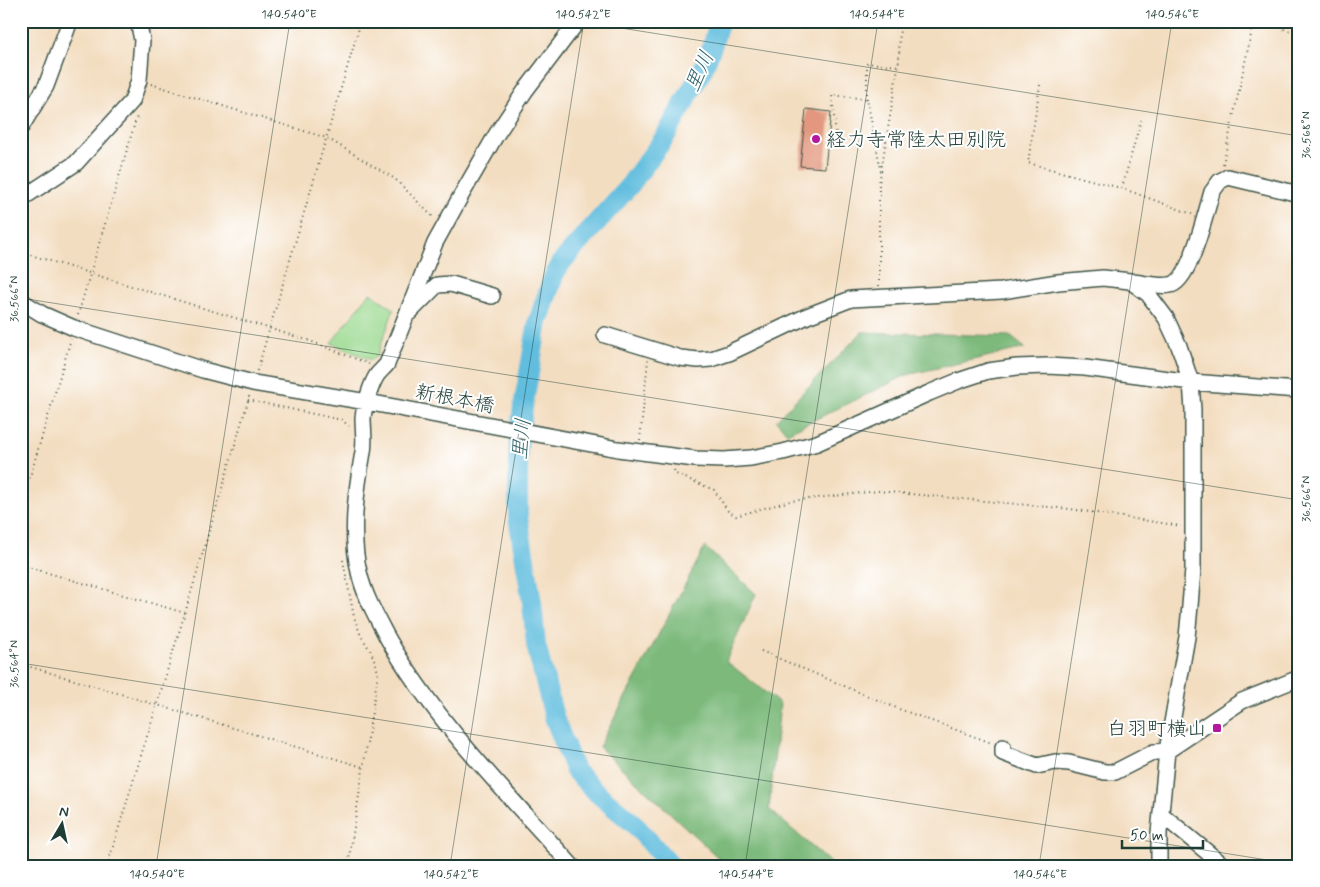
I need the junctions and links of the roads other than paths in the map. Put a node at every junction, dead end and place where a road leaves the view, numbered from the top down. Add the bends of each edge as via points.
1 (70, 21) edge
2 (138, 21) edge
3 (578, 21) edge
4 (21, 128) edge
5 (1299, 194) edge
6 (21, 199) edge
7 (1130, 281) junction
8 (492, 296) dead end
9 (21, 301) edge
10 (407, 315) junction
11 (605, 335) dead end
12 (1191, 382) junction
13 (1299, 390) edge
14 (370, 402) junction
15 (1299, 678) edge
16 (1003, 747) road end
17 (1167, 751) junction
18 (1161, 814) junction
19 (572, 866) edge
20 (1159, 866) edge
21 (1224, 866) edge

1 - 4 street via 46,86
2 - 6 street via 142,40 139,80 132,102 76,163
3 - 10 street via 496,135 435,244
5 - 7 street via 1228,177 1220,181 1212,192 1188,268 1180,281 1171,285
7 - 11 street via 1103,278 1002,291 851,299 711,359 680,358
7 - 12 street via 1148,294 1166,318
8 - 10 street via 451,284 437,285
9 - 14 street, 新根本橋 via 74,328 203,370 253,383
10 - 14 street via 387,364 370,390
12 - 13 street, 新根本橋
12 - 14 street, 新根本橋 via 1085,368 1047,366 988,371 929,393 817,443 751,458 724,460 618,449
12 - 17 street via 1193,569 1187,637
14 - 19 street via 363,415 364,447 357,486 355,543 358,570 369,604 401,661 432,706
15 - 17 street via 1242,701
16 - 17 street via 1004,753 1037,766 1069,763 1105,772 1115,772 1154,752
17 - 18 street
18 - 20 street
18 - 21 street

